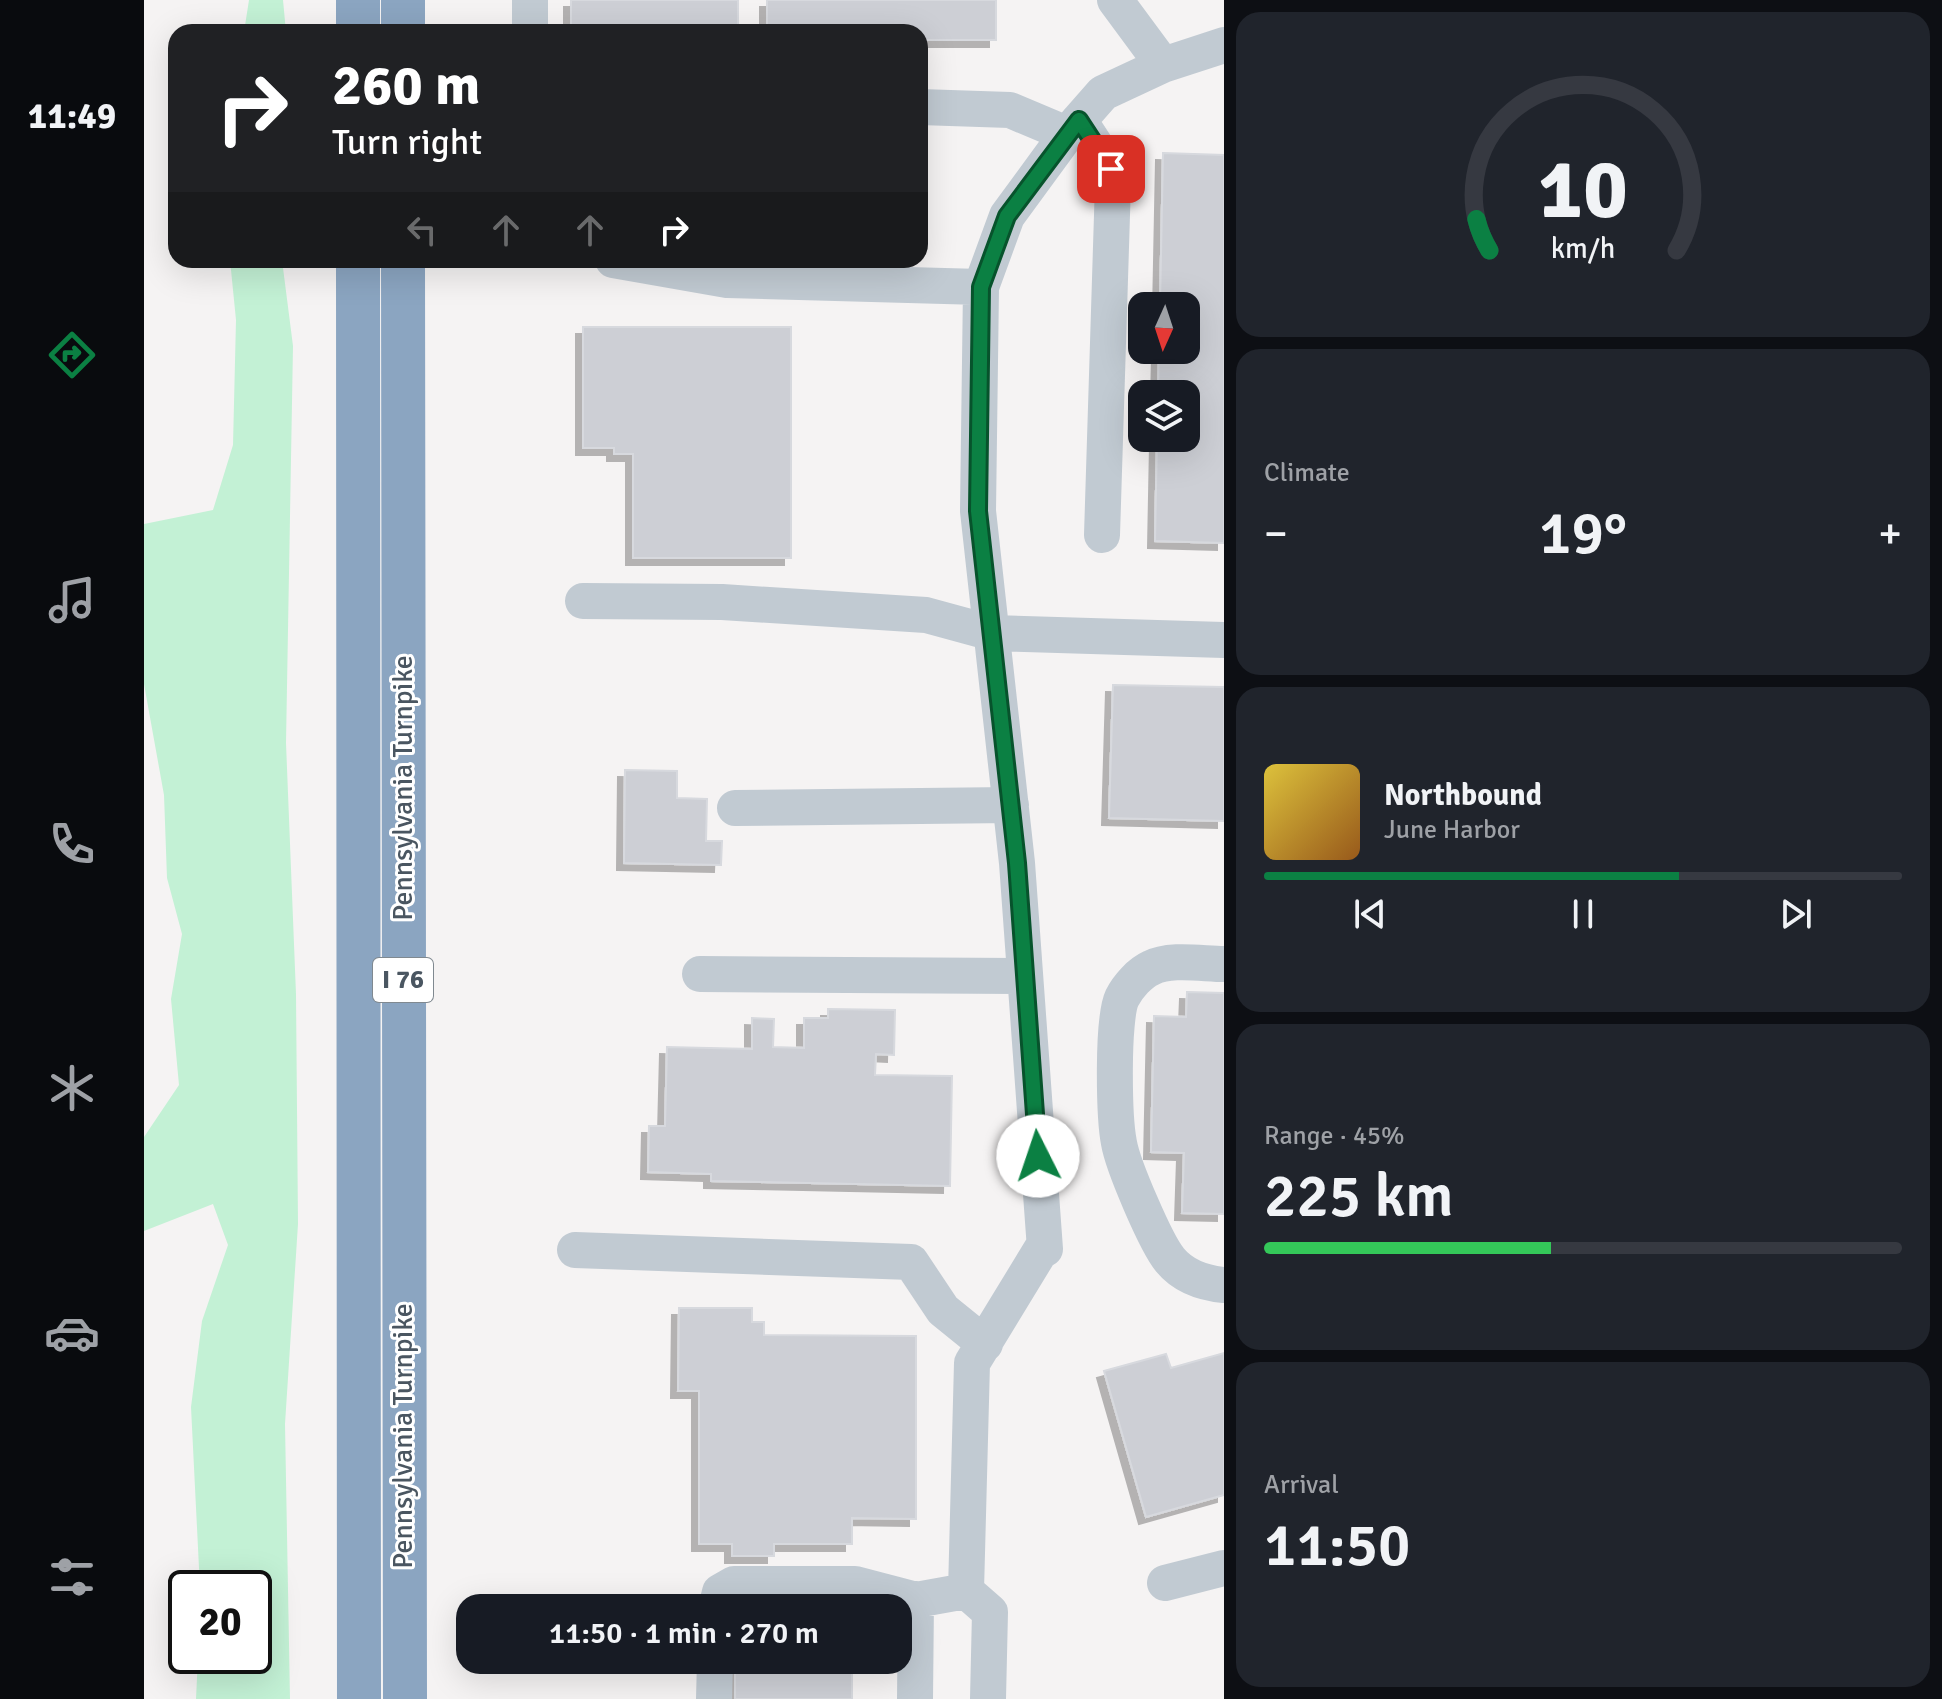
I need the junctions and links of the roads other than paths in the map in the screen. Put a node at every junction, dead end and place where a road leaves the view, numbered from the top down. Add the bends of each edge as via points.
1 (358, 0) edge
2 (403, 0) edge
3 (530, 0) edge
4 (1115, 0) edge
5 (358, 24) edge
6 (403, 24) edge
7 (530, 24) edge
8 (1224, 45) edge
9 (1163, 65) junction
10 (928, 107) edge
11 (1073, 127) junction
12 (358, 268) edge
13 (403, 268) edge
14 (659, 268) edge
15 (981, 287) junction
16 (1102, 535) dead end
17 (583, 601) dead end
18 (992, 633) junction
19 (1224, 640) edge
20 (1011, 805) junction
21 (735, 808) dead end
22 (1224, 964) edge
23 (700, 974) dead end
24 (1025, 976) junction
25 (575, 1250) dead end
26 (1224, 1285) edge
27 (985, 1344) junction
28 (1224, 1568) edge
29 (1165, 1583) dead end
30 (966, 1591) junction
31 (720, 1594) edge
32 (893, 1594) edge
33 (912, 1599) edge
34 (916, 1600) junction
35 (715, 1674) edge
36 (359, 1699) edge
37 (405, 1699) edge
38 (714, 1699) edge
39 (915, 1699) edge
40 (988, 1699) edge

1 - 5 highway
2 - 6 highway
3 - 7 lane
4 - 9 lane
8 - 9 lane
9 - 11 lane via 1103,93
10 - 11 lane via 1010,110
11 - 15 lane via 1007,216
11 - 16 lane via 1106,159 1113,183
12 - 36 highway, Pennsylvania Turnpike / I 76
13 - 37 highway, Pennsylvania Turnpike / I 76
14 - 15 lane via 727,280
15 - 18 lane via 978,511
17 - 18 lane via 722,602 926,615
18 - 19 lane
18 - 20 lane
20 - 21 lane
20 - 24 lane
22 - 26 lane via 1153,966 1123,996 1116,1024 1119,1144 1154,1231 1171,1262 1187,1275
23 - 24 lane
24 - 27 lane via 1044,1247
25 - 27 lane via 911,1262 943,1310
27 - 30 lane via 972,1363
28 - 29 lane
30 - 34 lane
30 - 40 lane via 990,1612
31 - 32 lane via 734,1584 855,1584
33 - 34 lane
34 - 39 lane
35 - 38 lane

